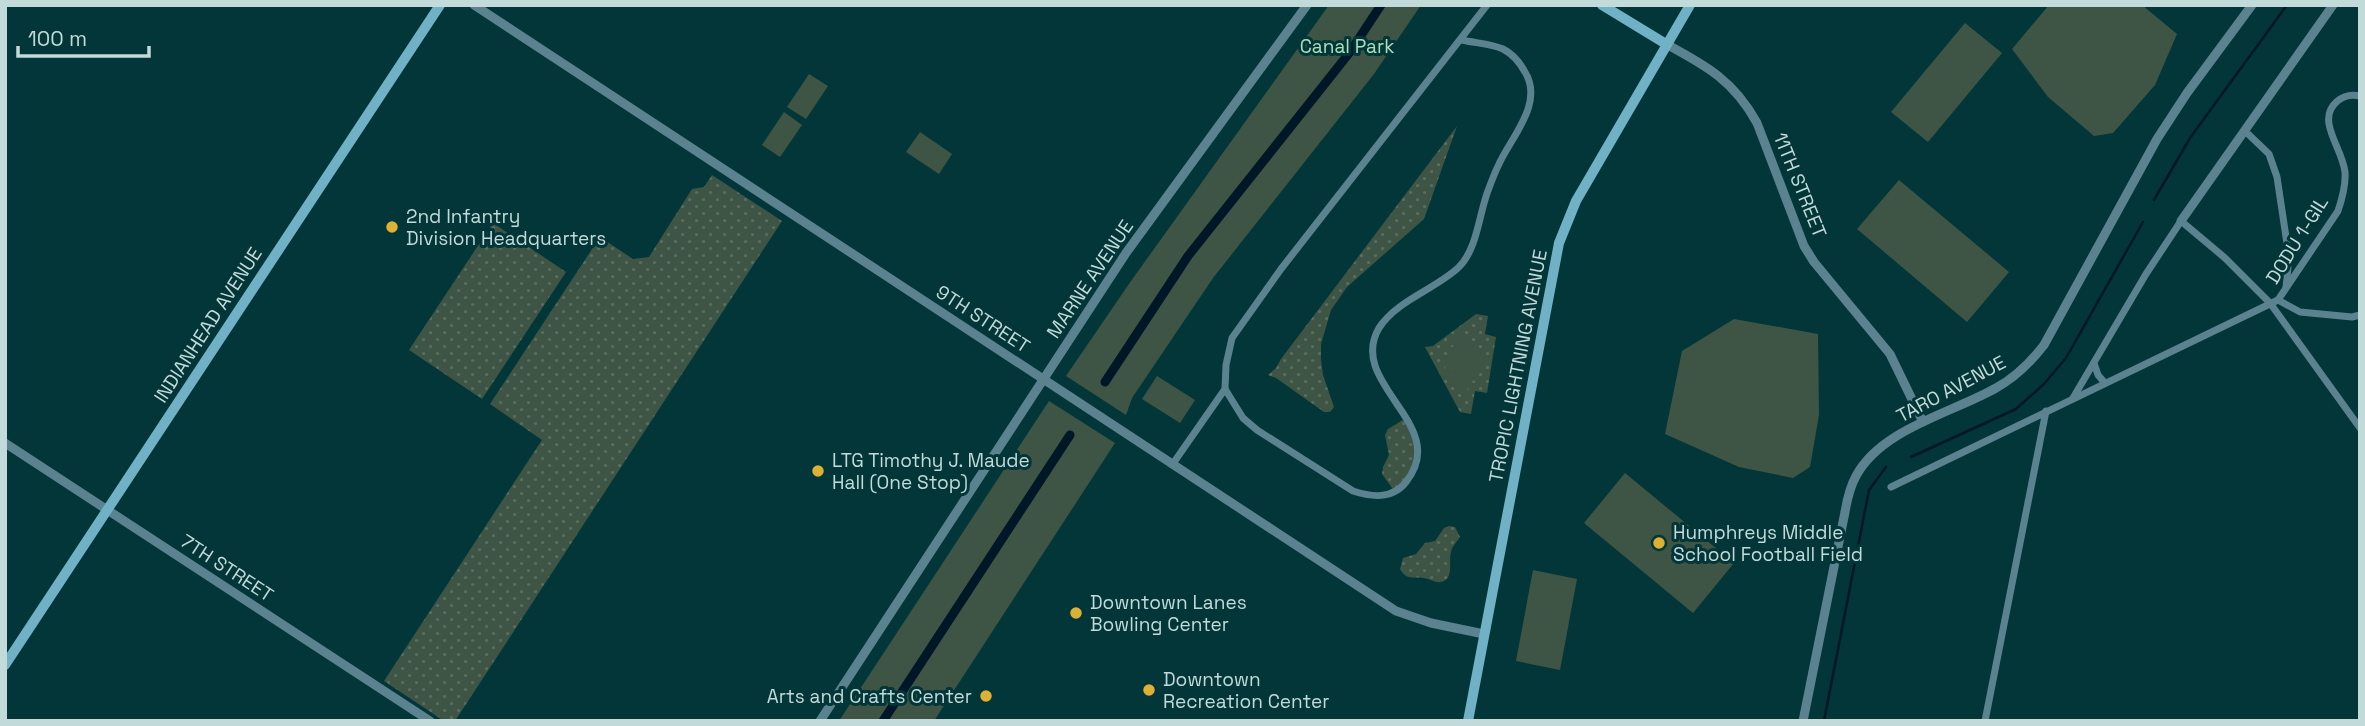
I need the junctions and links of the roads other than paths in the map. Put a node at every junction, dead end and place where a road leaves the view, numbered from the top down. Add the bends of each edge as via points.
1 (440, 5) edge
2 (474, 5) edge
3 (1307, 5) edge
4 (1487, 5) edge
5 (1602, 5) edge
6 (1690, 5) edge
7 (2252, 5) edge
8 (2333, 5) edge
9 (1462, 40) junction
10 (1666, 44) junction
11 (2360, 96) edge
12 (2245, 131) junction
13 (2180, 221) junction
14 (2286, 287) junction
15 (2274, 302) junction
16 (2360, 315) edge
17 (2094, 362) junction
18 (1044, 380) junction
19 (2105, 383) junction
20 (1225, 389) junction
21 (2072, 399) junction
22 (2046, 411) junction
23 (1923, 422) junction
24 (2360, 428) edge
25 (5, 443) edge
26 (1172, 465) junction
27 (1892, 487) dead end
28 (107, 510) junction
29 (1484, 634) junction
30 (5, 665) edge
31 (430, 721) edge
32 (820, 721) edge
33 (1468, 721) edge
34 (1803, 721) edge
35 (1985, 721) edge

1 - 28 main road, INDIANHEAD AVENUE
2 - 18 street, 9TH STREET
3 - 18 street, MARNE AVENUE via 1126,253
4 - 9 street
5 - 10 main road, 11TH STREET
6 - 10 main road, TROPIC LIGHTNING AVENUE
7 - 23 street, TARO AVENUE via 2157,139 2029,365 1996,389
8 - 12 street
9 - 20 street via 1232,338
9 - 20 street via 1503,49 1519,61 1529,78 1530,105 1499,163 1468,255 1459,267 1391,314 1374,341 1378,374 1418,444 1412,474 1395,492 1383,496 1353,491 1256,430
10 - 23 street, 11TH STREET via 1718,75 1748,107 1804,246 1890,354
10 - 29 main road, TROPIC LIGHTNING AVENUE via 1576,201 1559,243
11 - 14 street, DODU 1-GIL via 2338,99 2332,108 2328,122 2345,173 2343,194 2338,211
12 - 13 street
12 - 14 street via 2269,154 2277,177 2289,257
13 - 15 street
13 - 17 street
14 - 15 street, DODU 1-GIL
15 - 16 street, DODU 1-GIL via 2301,312
15 - 19 street
15 - 24 street
17 - 19 street
17 - 21 street
18 - 26 street, 9TH STREET
18 - 32 street, MARNE AVENUE
19 - 21 street
20 - 26 street
21 - 22 street
22 - 27 street
22 - 35 street
23 - 34 street, TARO AVENUE via 1879,448 1856,474 1849,490
25 - 28 street, 7TH STREET
26 - 29 street, 9TH STREET via 1396,611
28 - 30 main road, INDIANHEAD AVENUE
28 - 31 street, 7TH STREET
29 - 33 main road, TROPIC LIGHTNING AVENUE

